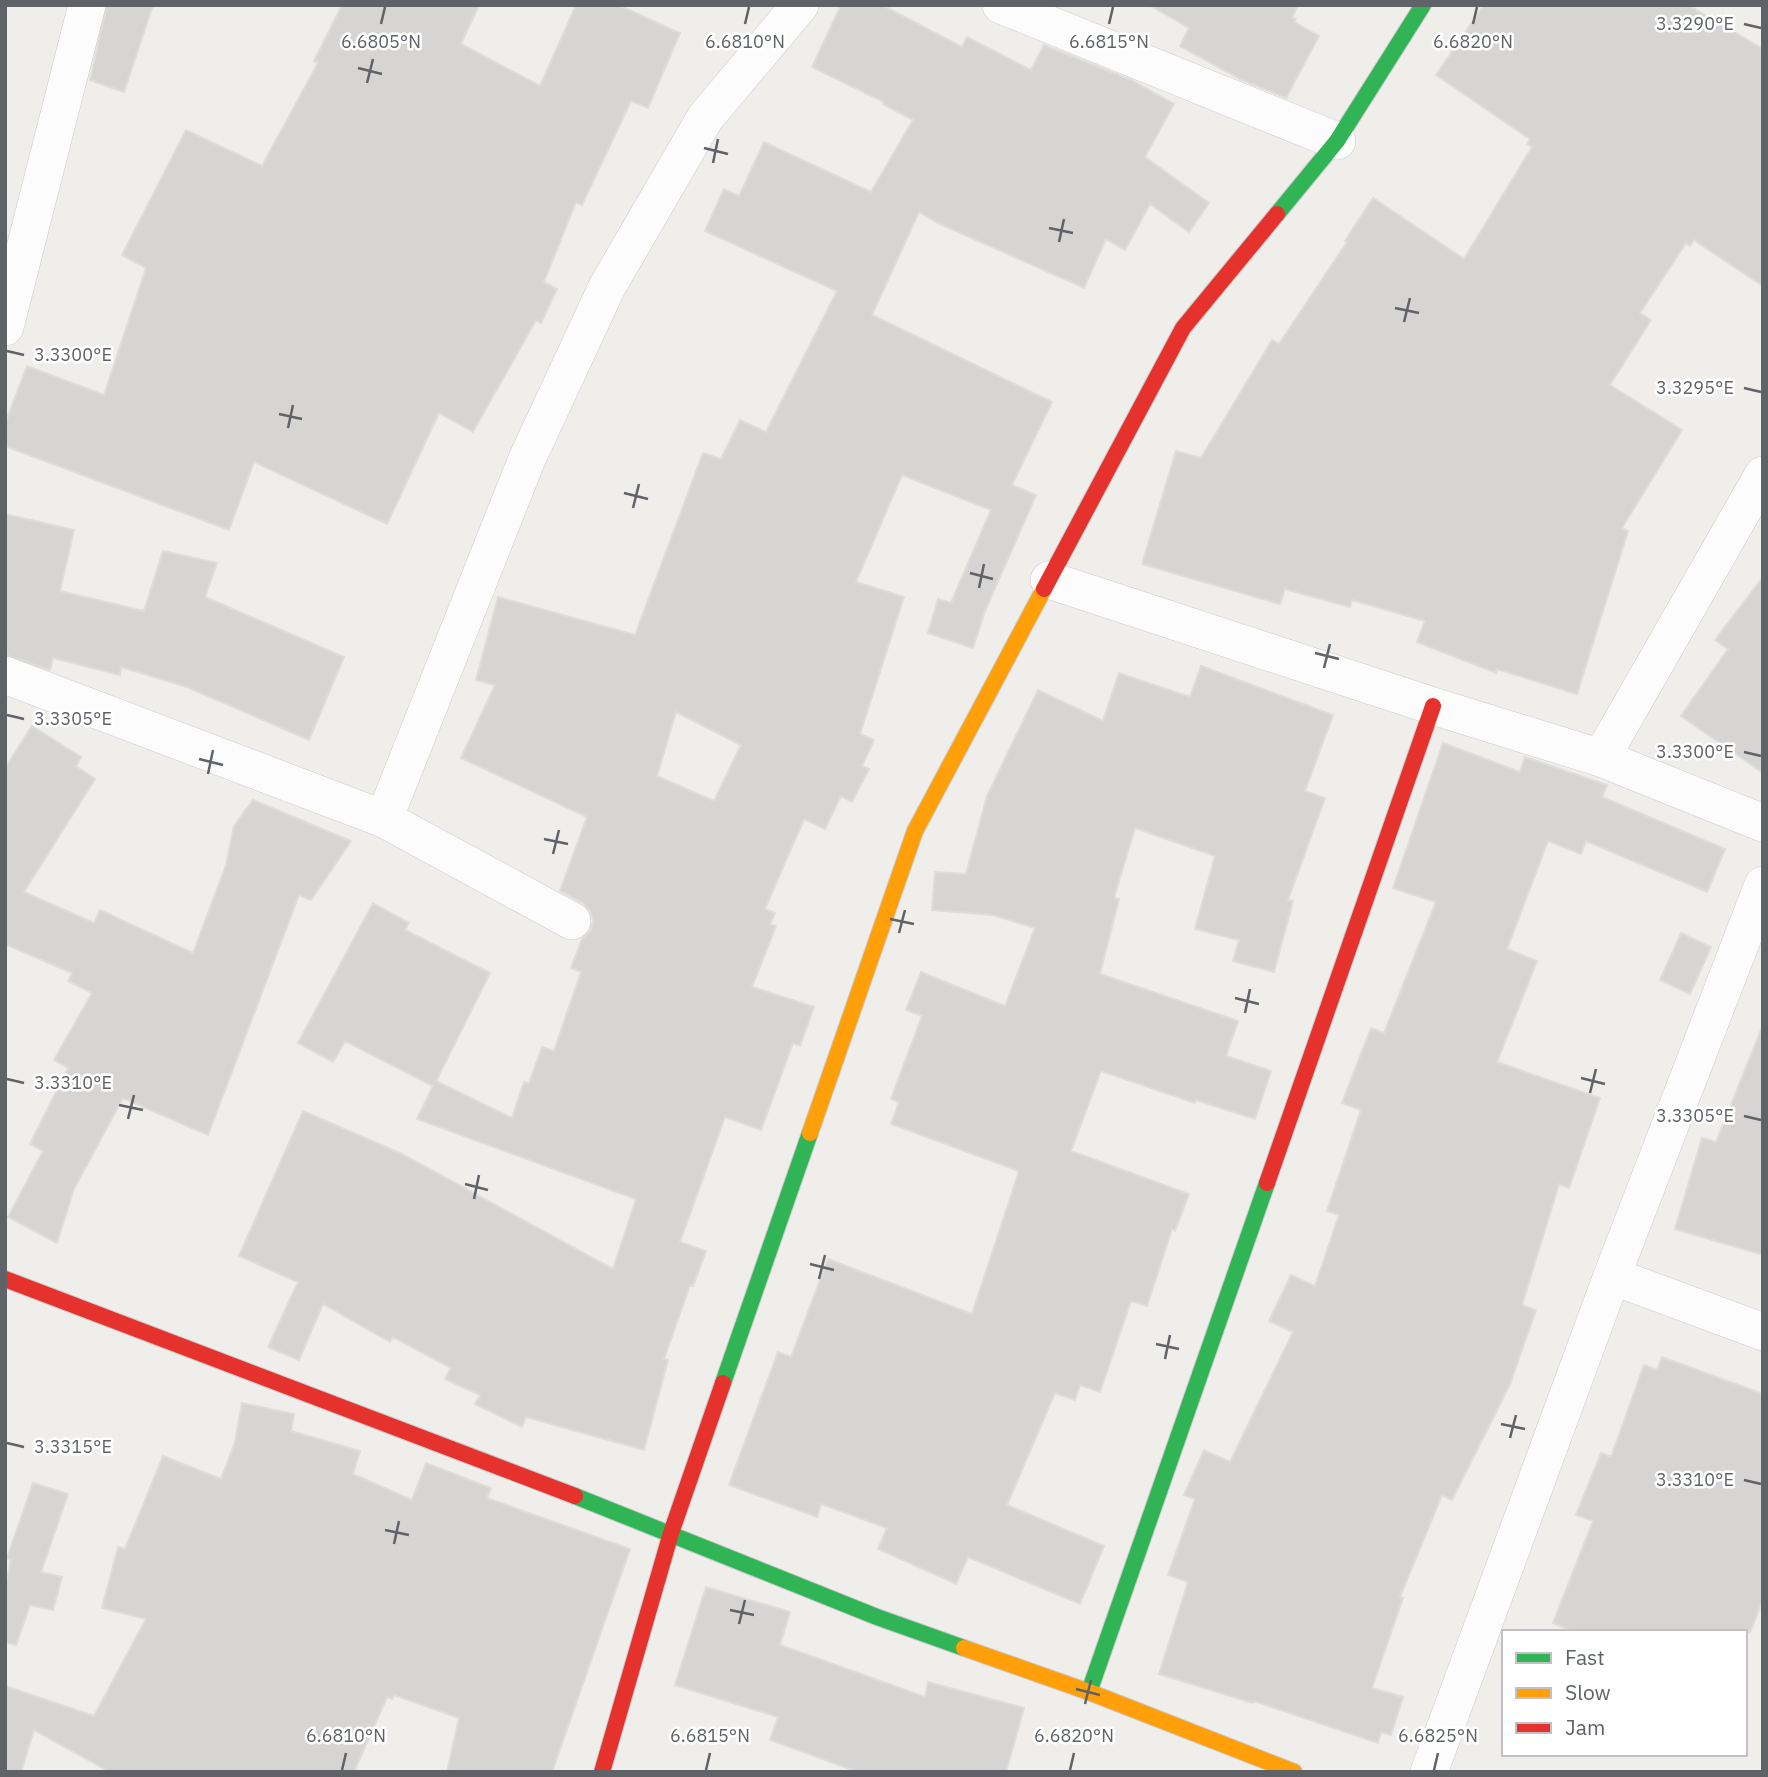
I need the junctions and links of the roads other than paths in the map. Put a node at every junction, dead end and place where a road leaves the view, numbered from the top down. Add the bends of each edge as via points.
1 (87, 5) edge
2 (800, 5) edge
3 (1001, 5) edge
4 (1423, 5) edge
5 (1337, 141) junction
6 (5, 327) edge
7 (1763, 475) edge
8 (1049, 580) junction
9 (5, 675) edge
10 (1433, 706) junction
11 (1601, 758) junction
12 (384, 819) junction
13 (1763, 823) edge
14 (1763, 885) edge
15 (572, 921) dead end
16 (1612, 1276) junction
17 (5, 1279) edge
18 (1763, 1332) edge
19 (671, 1533) junction
20 (1089, 1692) junction
21 (602, 1772) edge
22 (1294, 1772) edge
23 (1429, 1772) edge

1 - 6 street
2 - 12 street via 705,118 607,286 527,459
3 - 5 street
4 - 5 street
5 - 8 street via 1183,328
7 - 11 street
8 - 10 street
8 - 19 street via 915,831
9 - 12 street
10 - 11 street
10 - 20 street
11 - 13 street
12 - 15 street
14 - 16 street
16 - 18 street
16 - 23 street
17 - 19 street
19 - 20 street via 877,1617
19 - 21 street
20 - 22 street

